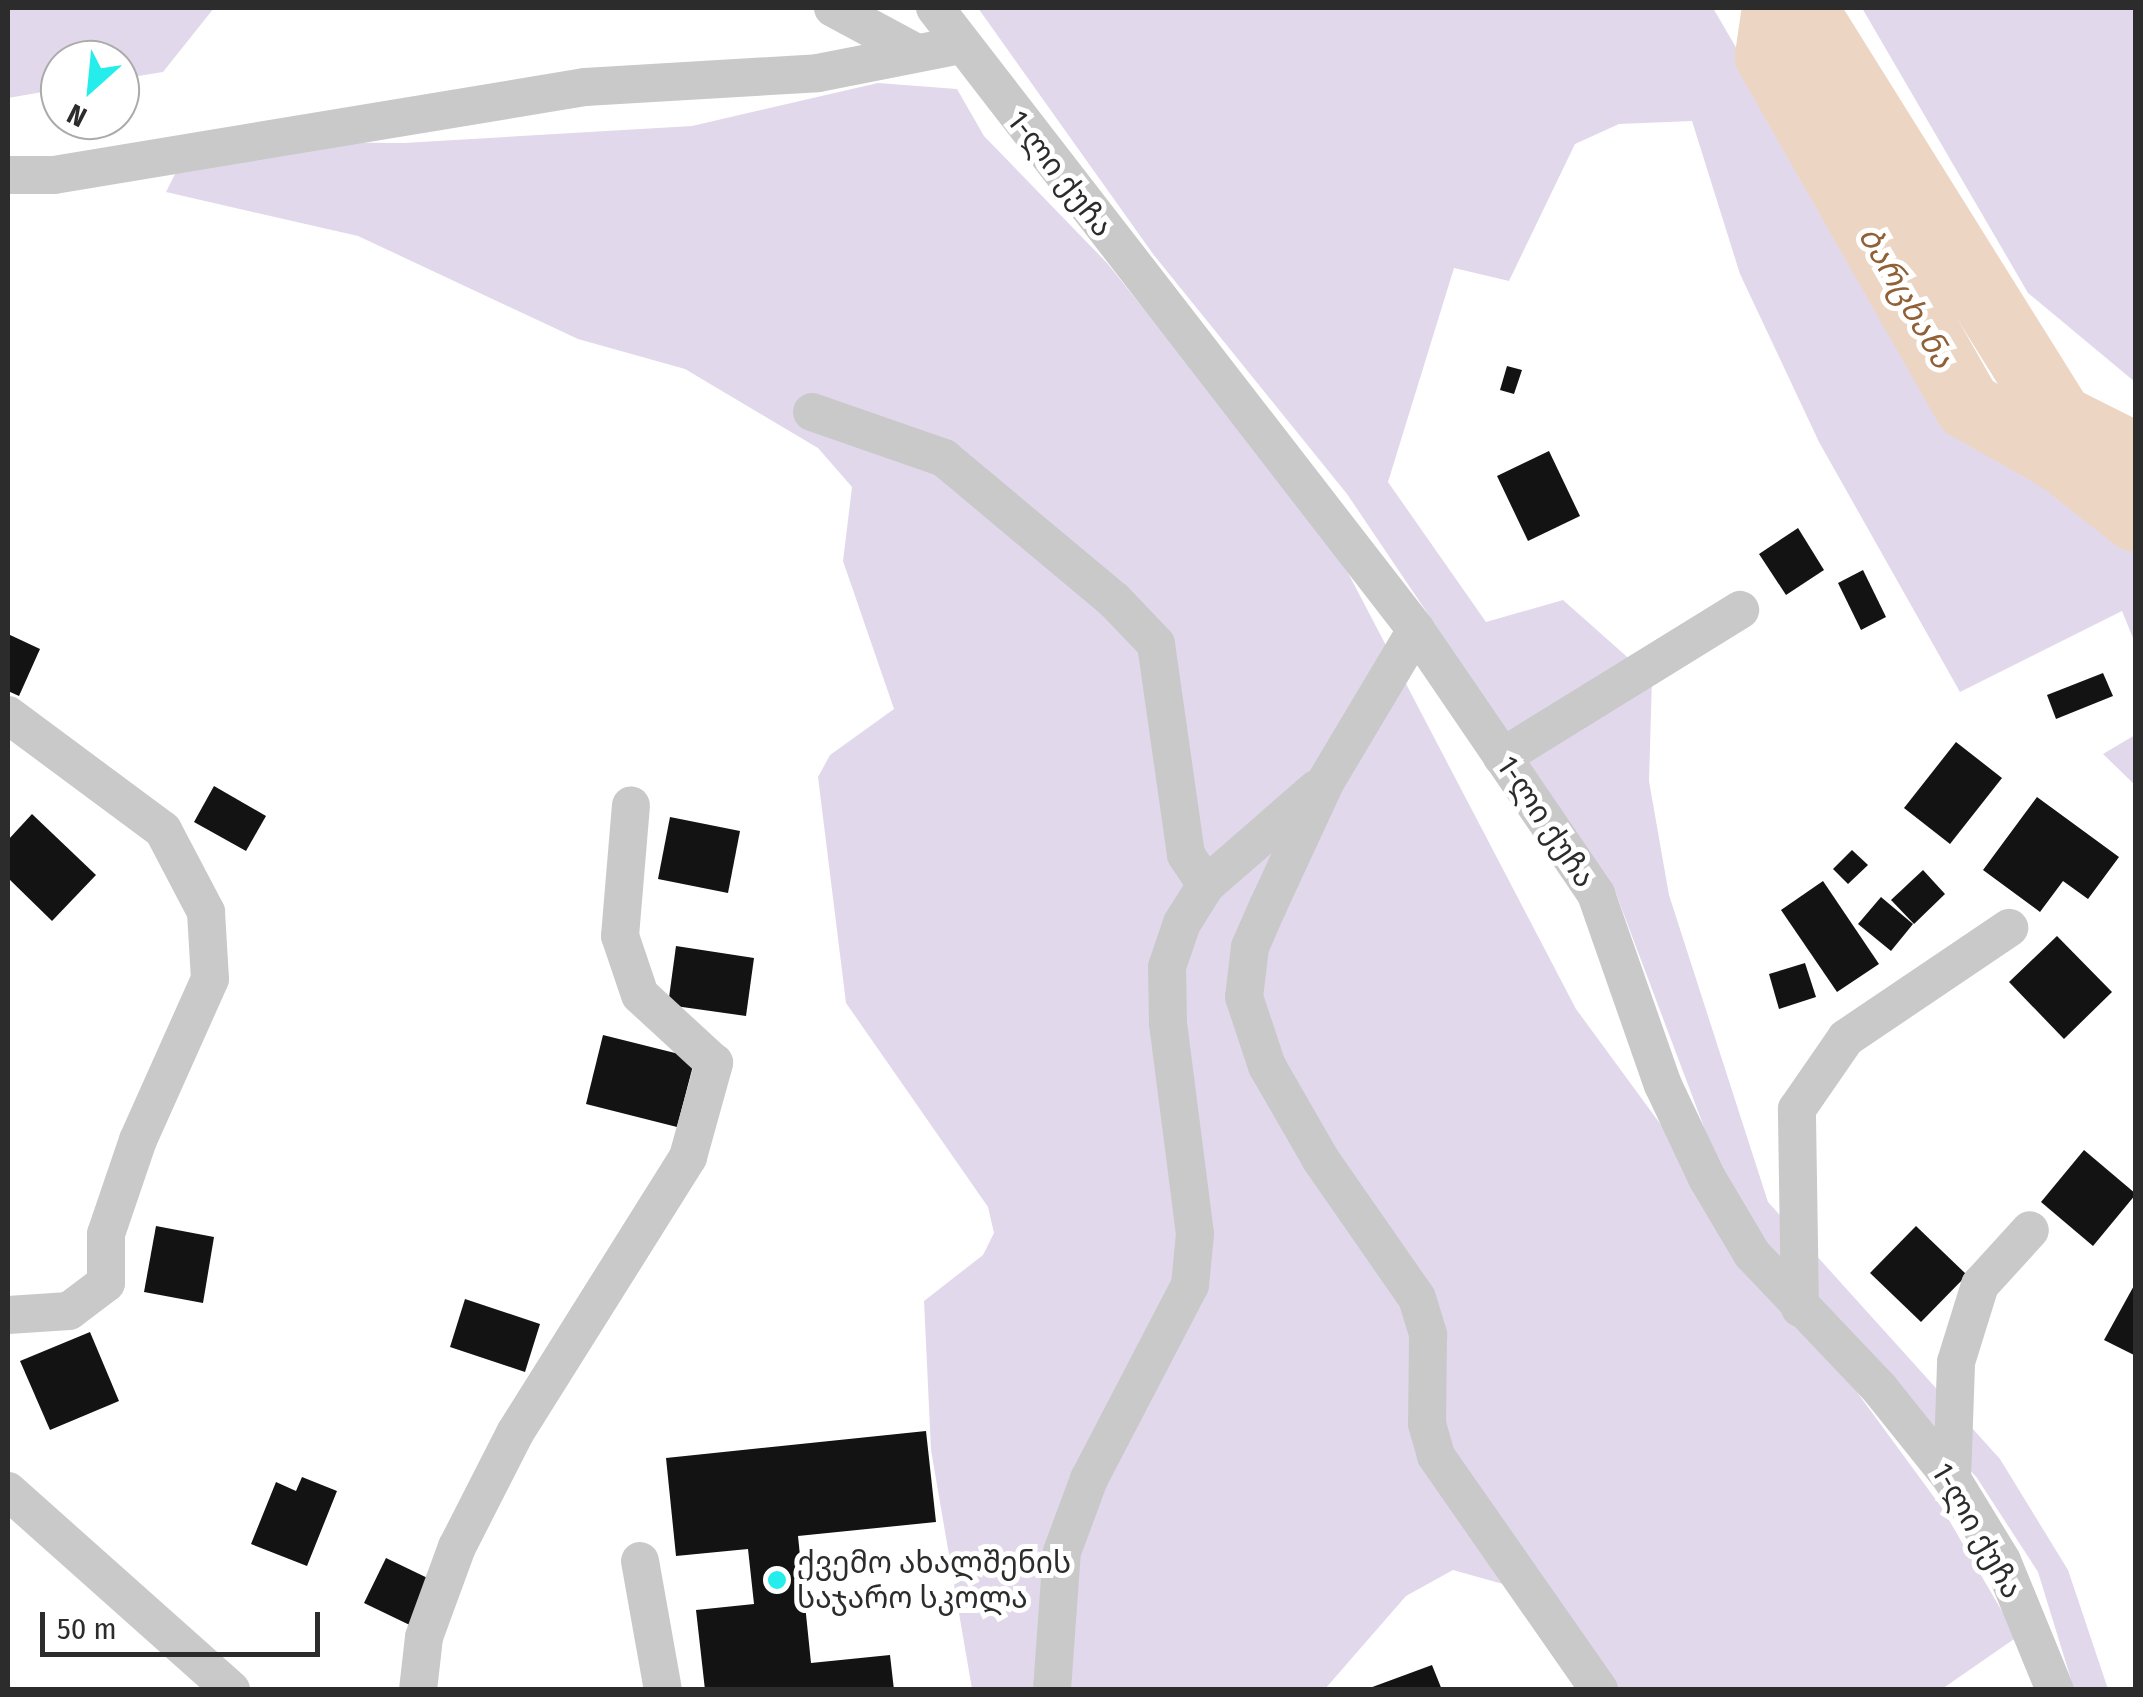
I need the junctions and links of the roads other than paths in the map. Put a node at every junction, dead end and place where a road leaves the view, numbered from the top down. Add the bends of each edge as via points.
1 (833, 8) edge
2 (935, 8) edge
3 (962, 45) junction
4 (915, 52) junction
5 (8, 175) edge
6 (812, 412) dead end
7 (1740, 610) dead end
8 (1416, 630) junction
9 (8, 715) edge
10 (1502, 757) junction
11 (1326, 781) junction
12 (632, 805) dead end
13 (1206, 885) junction
14 (2009, 928) dead end
15 (2030, 1230) dead end
16 (1800, 1308) junction
17 (8, 1315) edge
18 (1952, 1479) junction
19 (8, 1491) edge
20 (640, 1562) dead end
21 (231, 1690) edge
22 (418, 1690) edge
23 (663, 1690) edge
24 (1052, 1690) edge
25 (1599, 1690) edge
26 (2056, 1690) edge

1 - 4 street
2 - 3 street, 1-ლი ქუჩა
3 - 4 street
3 - 8 street, 1-ლი ქუჩა
4 - 5 street via 818,73 585,87 54,174
6 - 13 street via 944,458 1065,557 1156,644 1186,855
7 - 10 street
8 - 10 street, 1-ლი ქუჩა
8 - 11 street
9 - 17 street via 163,830 206,912 210,979 138,1140 106,1234 106,1282 69,1311
10 - 16 street, 1-ლი ქუჩა via 1596,894 1663,1085 1707,1178 1752,1254
11 - 13 street
11 - 25 street via 1250,948 1244,997 1267,1066 1417,1298 1428,1335 1427,1424 1436,1456
12 - 22 street via 620,936 640,995 714,1062 688,1157 515,1433 457,1547 424,1637
13 - 24 street via 1182,923 1168,967 1168,1023 1195,1234 1190,1285 1089,1479 1062,1552
14 - 16 street via 1846,1038 1797,1109
15 - 18 street via 1980,1285 1956,1362
16 - 18 street, 1-ლი ქუჩა via 1880,1388
18 - 26 street, 1-ლი ქუჩა via 2002,1561
19 - 21 street
20 - 23 street

